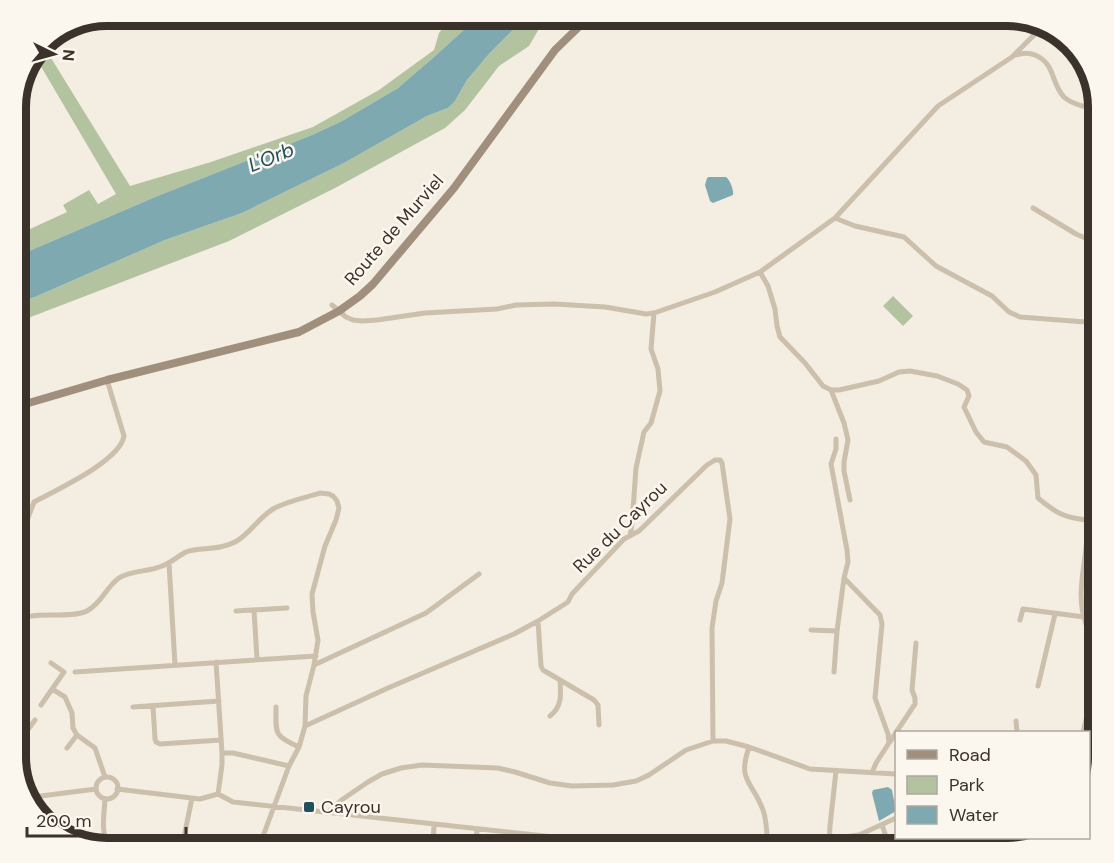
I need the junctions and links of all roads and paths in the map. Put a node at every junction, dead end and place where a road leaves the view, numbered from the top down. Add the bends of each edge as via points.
1 (580, 26) edge
2 (1038, 32) edge
3 (1012, 57) junction
4 (1088, 107) edge
5 (1033, 208) dead end
6 (835, 218) junction
7 (1088, 239) edge
8 (760, 272) junction
9 (336, 308) junction
10 (654, 313) junction
11 (1088, 322) edge
12 (107, 380) junction
13 (831, 390) junction
14 (26, 404) edge
15 (836, 439) dead end
16 (850, 501) dead end
17 (1088, 503) edge
18 (1086, 520) junction
19 (26, 523) edge
20 (630, 536) junction
21 (169, 563) junction
22 (479, 574) dead end
23 (844, 578) junction
24 (287, 608) dead end
25 (254, 610) junction
26 (236, 611) dead end
27 (1055, 614) junction
28 (26, 617) edge
29 (1084, 617) junction
30 (1020, 620) dead end
31 (538, 621) junction
32 (811, 630) dead end
33 (1088, 630) edge
34 (837, 632) junction
35 (916, 643) dead end
36 (316, 656) junction
37 (257, 659) junction
38 (216, 662) junction
39 (51, 663) dead end
40 (175, 665) junction
41 (314, 665) junction
42 (75, 672) dead end
43 (834, 672) dead end
44 (560, 681) junction
45 (1038, 686) dead end
46 (52, 689) junction
47 (219, 701) junction
48 (41, 705) dead end
49 (153, 706) junction
50 (133, 707) dead end
51 (276, 707) dead end
52 (1088, 712) edge
53 (550, 716) dead end
54 (35, 720) dead end
55 (1016, 721) dead end
56 (599, 725) dead end
57 (305, 726) junction
58 (26, 731) edge
59 (897, 731) edge
60 (1017, 731) edge
61 (1083, 731) edge
62 (895, 734) edge
63 (77, 735) junction
64 (221, 740) junction
65 (713, 741) junction
66 (889, 743) junction
67 (299, 747) junction
68 (750, 747) junction
69 (67, 748) dead end
70 (222, 753) junction
71 (289, 766) junction
72 (836, 771) junction
73 (872, 773) junction
74 (895, 774) edge
75 (105, 777) junction
76 (96, 789) junction
77 (117, 789) junction
78 (218, 794) junction
79 (36, 797) edge
80 (192, 798) junction
81 (105, 799) junction
82 (341, 800) junction
83 (273, 807) junction
84 (327, 813) junction
85 (347, 815) junction
86 (895, 820) edge
87 (434, 825) junction
88 (882, 825) junction
89 (477, 829) junction
90 (519, 834) junction
91 (104, 837) joint
92 (114, 838) edge
93 (183, 838) edge
94 (263, 838) edge
95 (434, 838) edge
96 (477, 838) edge
97 (518, 838) edge
98 (548, 838) edge
99 (767, 838) edge
100 (830, 838) edge
101 (837, 838) edge
102 (887, 838) edge

1 - 9 main road, Route de Murviel via 555,50 454,188 373,284
2 - 3 street
3 - 4 street via 1030,53 1045,60 1066,99
3 - 6 street via 938,106
5 - 7 street
6 - 8 street
6 - 11 street via 904,237 936,266 992,296 1020,317
8 - 10 street
8 - 13 street via 768,286 780,337
9 - 10 street via 353,320 362,321 516,305 554,304
9 - 12 main road, Route de Murviel via 299,332
10 - 20 street via 651,349 660,391 651,423 644,432 636,468
12 - 14 main road, Route de Murviel
12 - 19 street via 123,442 94,469 34,502
13 - 16 street via 848,440 844,471
13 - 18 street via 910,371 958,384 967,390 969,396 964,407 984,442 1007,447 1026,461 1036,475 1038,498 1058,514
15 - 23 street via 831,464 847,550
17 - 18 street
18 - 29 street via 1081,596
20 - 31 street, Rue du Cayrou via 568,602
20 - 65 street, Rue du Cayrou via 707,465 720,460 730,519 712,628
21 - 28 street via 119,578 85,612
21 - 36 street via 187,552 234,543 283,505 320,493 333,496 339,508 312,594 318,640
21 - 40 street
22 - 41 street via 426,613
23 - 34 street
23 - 66 street via 880,615 875,698
24 - 25 street
25 - 26 street
25 - 37 street
27 - 29 street
27 - 30 street via 1023,609
27 - 45 street
29 - 33 street
31 - 44 street via 541,666
31 - 57 street, Rue du Cayrou
32 - 34 street
34 - 43 street
35 - 59 street via 912,690 915,704
36 - 37 street
36 - 41 street
37 - 38 street
38 - 40 street
38 - 47 street
39 - 46 street via 64,672
40 - 42 street
41 - 57 street via 306,696
44 - 53 street via 561,700
44 - 56 street via 594,700
46 - 48 street
46 - 63 street via 65,697
47 - 49 street
47 - 64 street
49 - 50 street
49 - 64 street via 156,742
51 - 67 street via 276,730 280,737
52 - 61 street
54 - 58 street
55 - 60 street
57 - 67 street
62 - 66 street
63 - 69 street
63 - 75 street via 95,748
64 - 70 street
65 - 68 street
65 - 82 street via 686,750 636,781 613,785 572,786 498,768 422,765 382,774
66 - 73 street
67 - 71 street
68 - 72 street via 810,769
68 - 99 street via 744,774 763,810
70 - 71 street
70 - 78 street
71 - 83 street
72 - 73 street
72 - 100 street
73 - 74 street
75 - 76 street
75 - 77 street via 114,780
76 - 79 street
76 - 81 street
77 - 80 street
77 - 81 street
78 - 80 street
78 - 83 street via 233,802
80 - 93 street
81 - 91 street
82 - 84 street
82 - 85 street
83 - 84 street
83 - 94 street
84 - 85 street
85 - 87 street
86 - 88 street
87 - 89 street
87 - 95 street
88 - 101 street via 859,835
88 - 102 street
89 - 90 street
89 - 96 street
90 - 97 street
90 - 98 street
91 - 92 street

